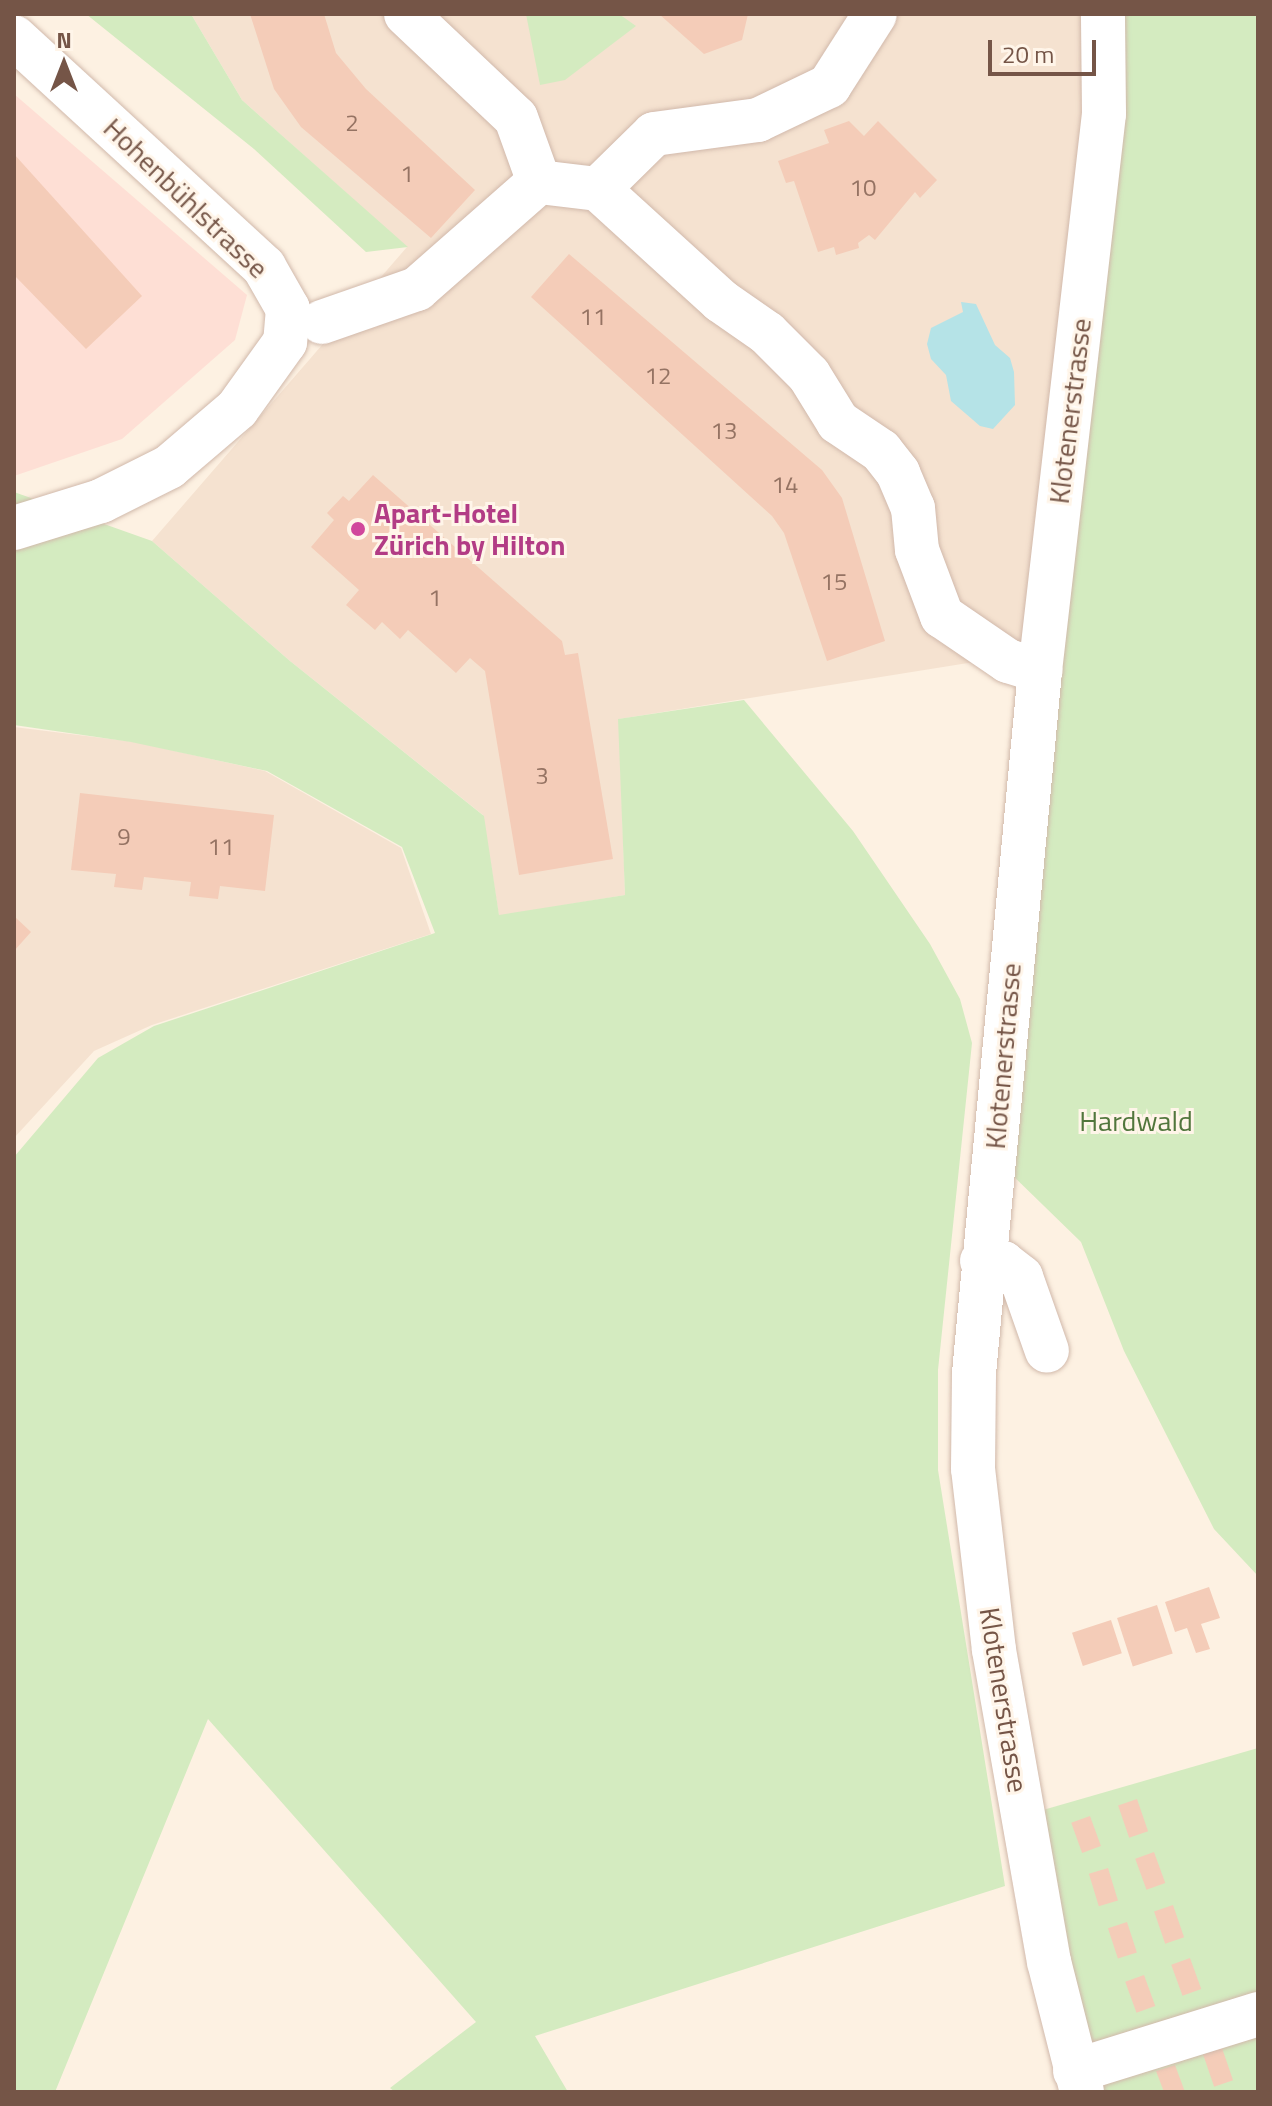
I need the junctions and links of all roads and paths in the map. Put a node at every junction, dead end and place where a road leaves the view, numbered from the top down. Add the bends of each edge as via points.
1 (406, 14) edge
2 (875, 14) edge
3 (1103, 14) edge
4 (14, 37) edge
5 (539, 182) junction
6 (598, 189) junction
7 (322, 322) dead end
8 (14, 528) edge
9 (1040, 671) junction
10 (982, 1261) junction
11 (1047, 1351) dead end
12 (1258, 2014) edge
13 (1078, 2082) edge

1 - 5 street via 516,118
2 - 6 street via 829,86 758,120 654,134
3 - 9 street, Klotenerstrasse via 1104,114
4 - 8 street, Hohenbühlstrasse via 264,267 288,309 285,342 237,409 169,467 101,501
5 - 6 street
5 - 7 street via 417,289
6 - 9 street via 721,301 767,333 809,375 838,422 881,451 898,473 913,508 917,550 942,616 1008,661
9 - 10 street, Klotenerstrasse
10 - 11 street via 1003,1263 1021,1277
10 - 13 street, Klotenerstrasse via 973,1469 990,1620 1049,1962
12 - 13 street

